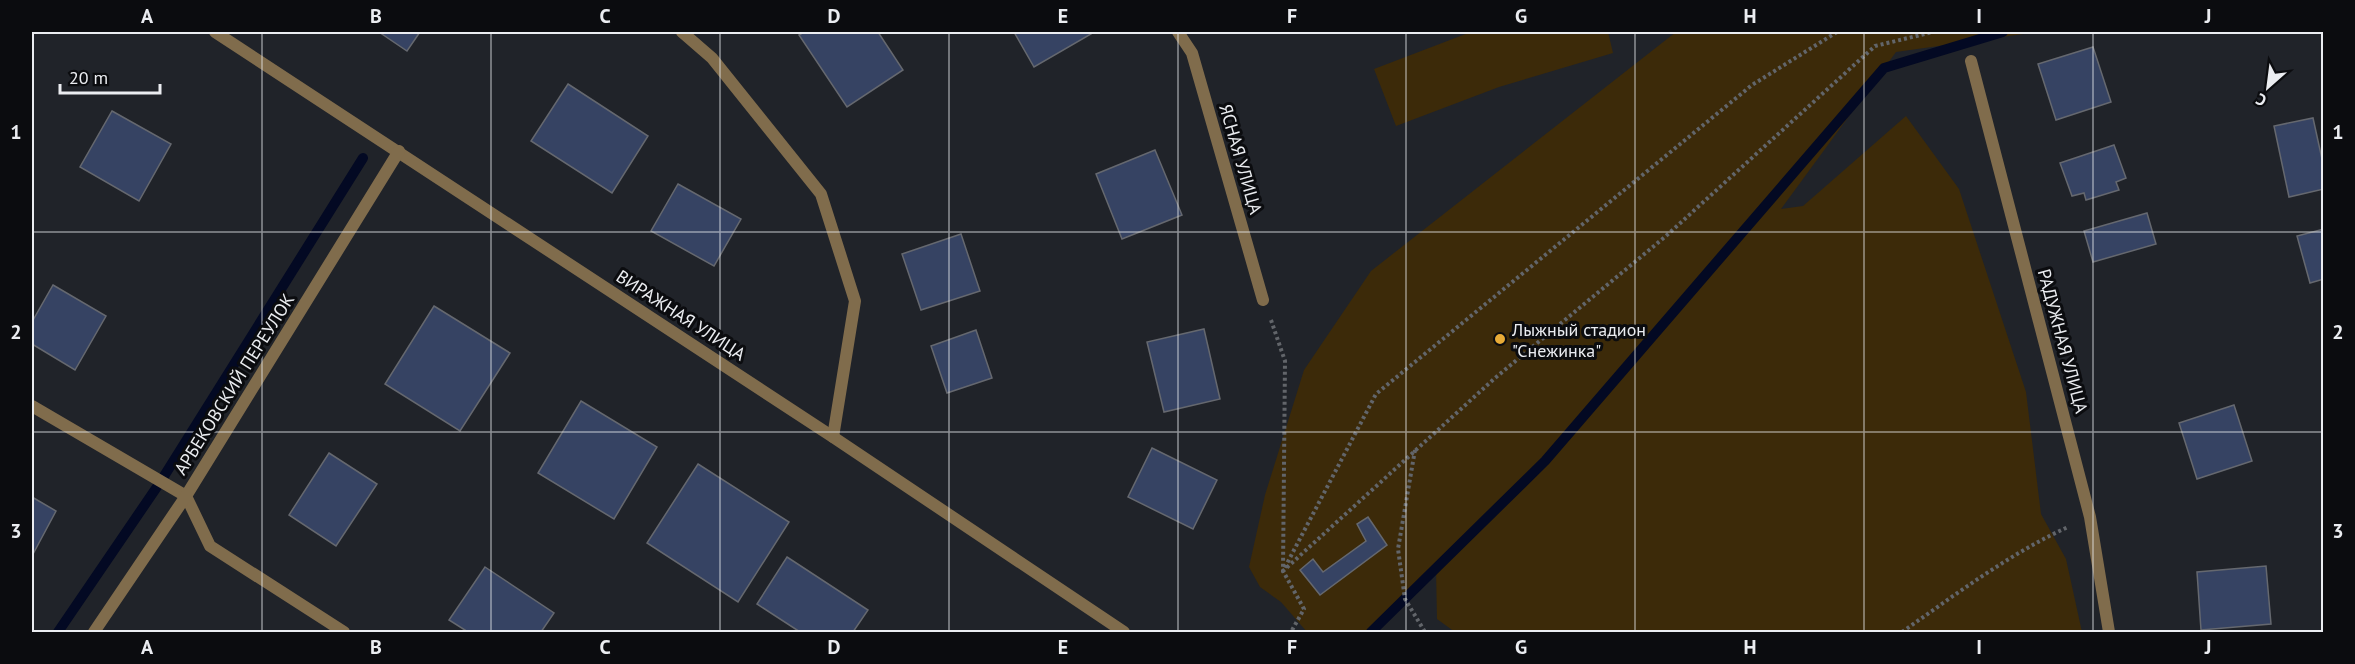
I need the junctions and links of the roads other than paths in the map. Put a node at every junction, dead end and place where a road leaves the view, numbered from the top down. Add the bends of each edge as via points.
1 (215, 32) edge
2 (682, 32) edge
3 (1178, 32) edge
4 (1971, 61) dead end
5 (399, 151) junction
6 (1263, 300) road end
7 (32, 406) edge
8 (833, 437) junction
9 (186, 496) junction
10 (94, 633) edge
11 (344, 633) edge
12 (1124, 633) edge
13 (2109, 633) edge

1 - 5 street, ВИРАЖНАЯ УЛИЦА
2 - 8 street via 711,58 821,194 855,301
3 - 6 street, ЯСНАЯ УЛИЦА via 1192,52
4 - 13 street, РАДУЖНАЯ УЛИЦА via 2090,517
5 - 8 street, ВИРАЖНАЯ УЛИЦА
5 - 9 street, АРБЕКОВСКИЙ ПЕРЕУЛОК
7 - 9 street
8 - 12 street, ВИРАЖНАЯ УЛИЦА
9 - 10 street, АРБЕКОВСКИЙ ПЕРЕУЛОК
9 - 11 street via 210,546

